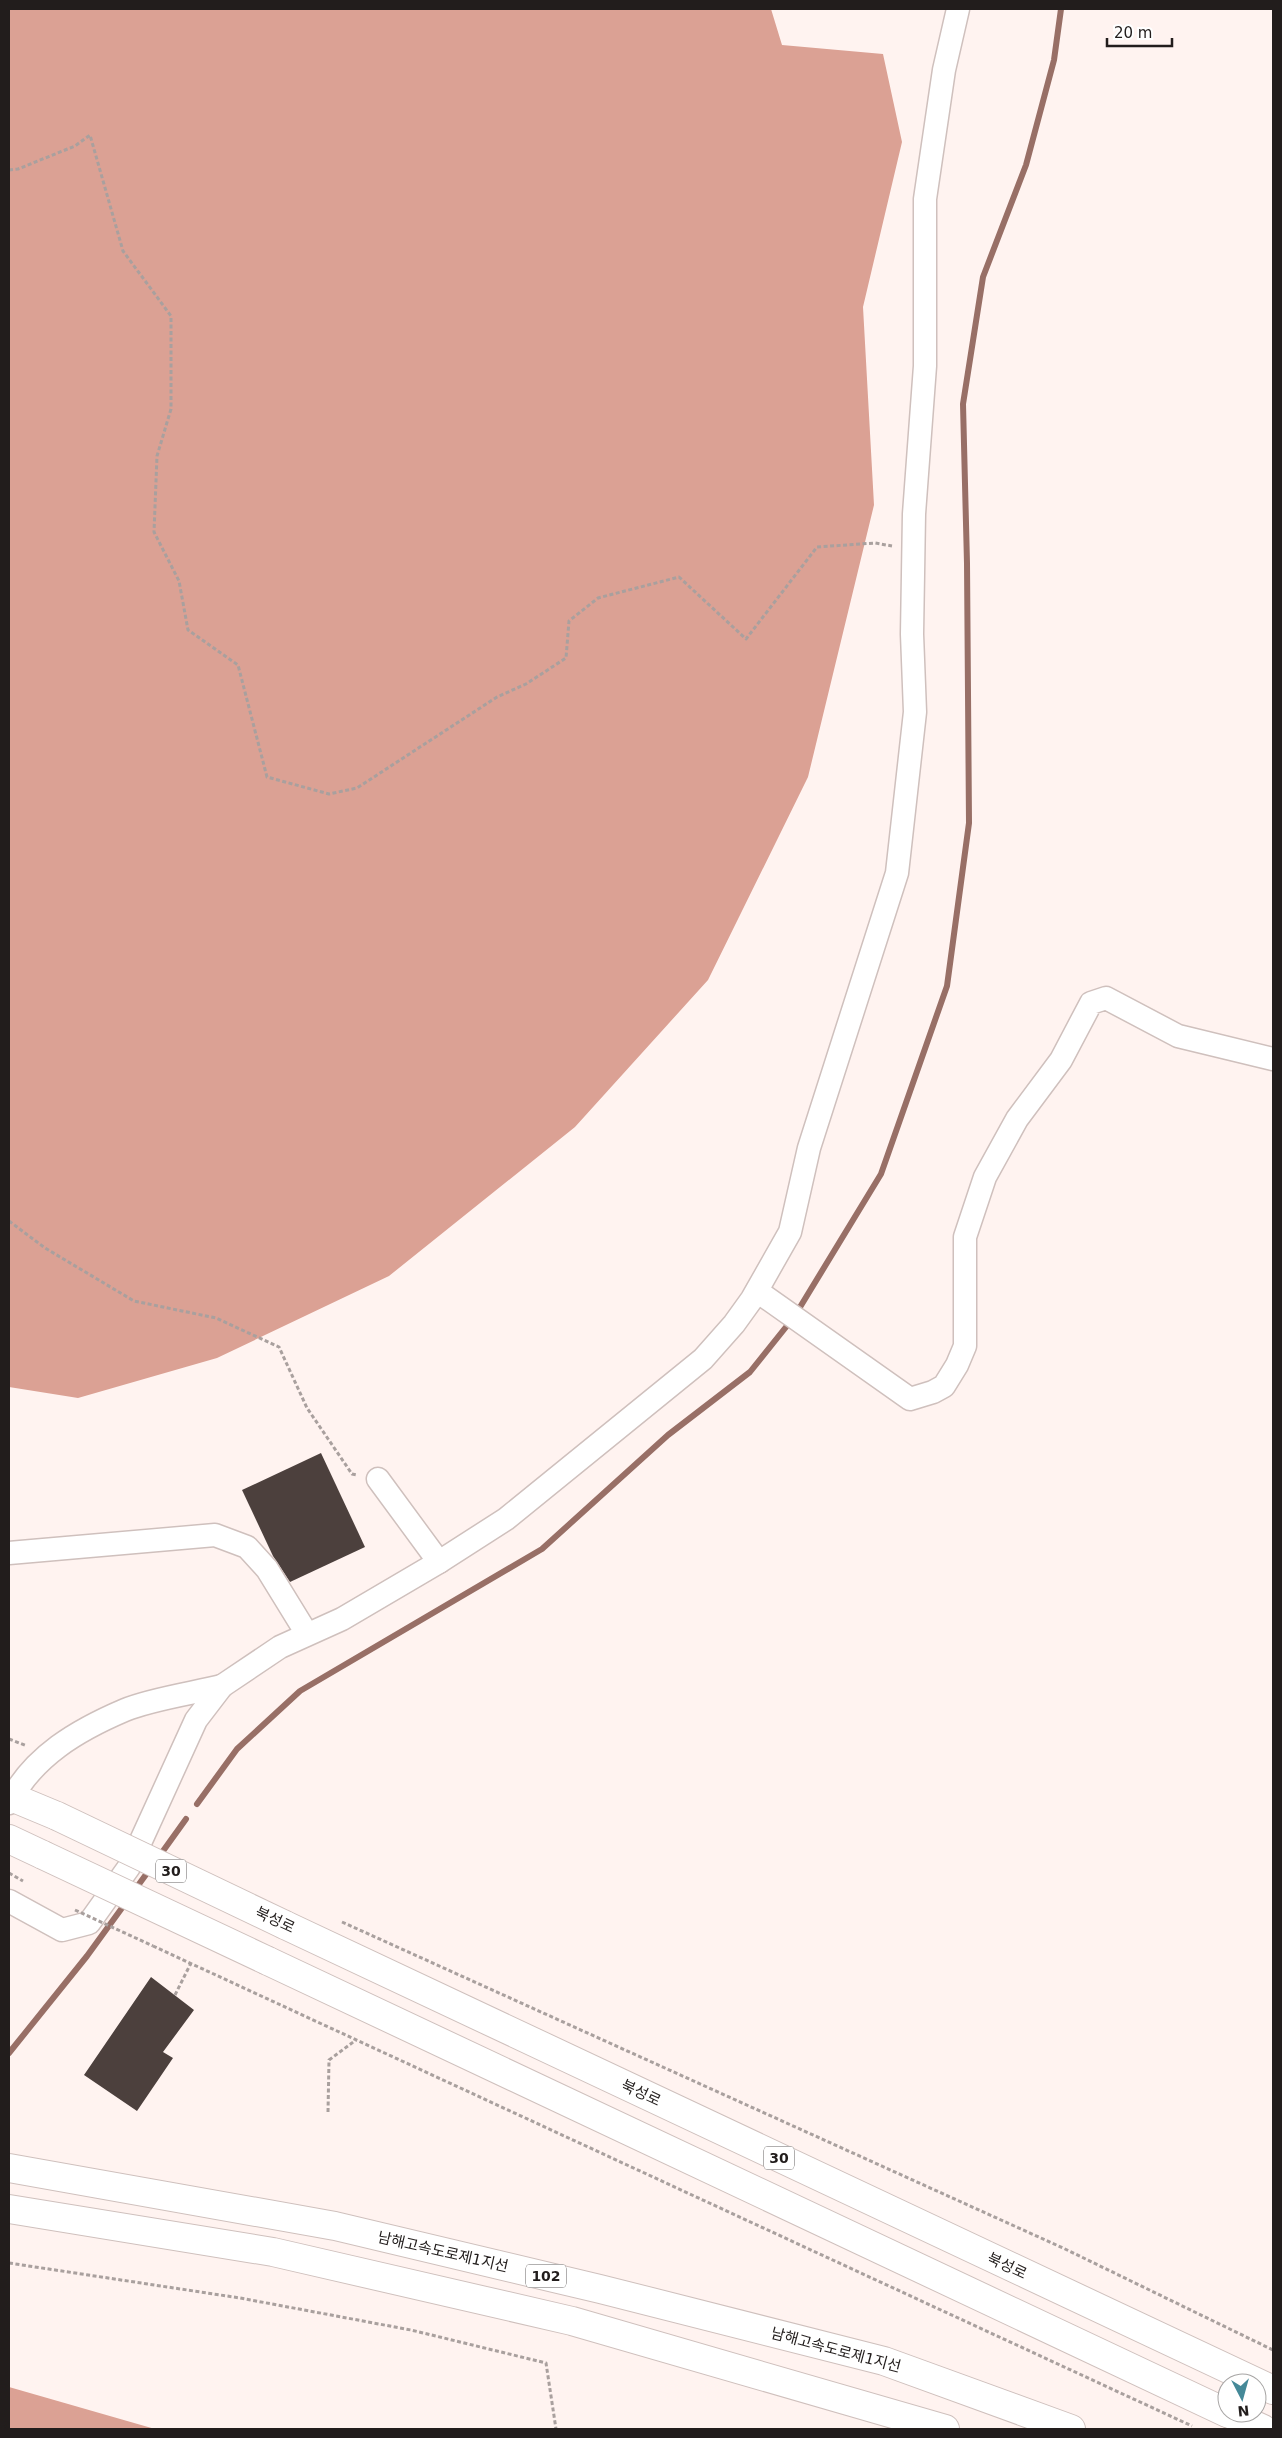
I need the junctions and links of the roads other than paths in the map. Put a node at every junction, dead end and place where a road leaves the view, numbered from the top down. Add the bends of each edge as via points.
1 (958, 9) edge
2 (1273, 1059) edge
3 (763, 1295) junction
4 (378, 1479) road end
5 (9, 1553) edge
6 (439, 1562) junction
7 (308, 1634) junction
8 (222, 1686) junction
9 (10, 1799) edge
10 (9, 1839) edge
11 (9, 1901) edge
12 (9, 2168) edge
13 (9, 2209) edge
14 (1273, 2390) edge
15 (1217, 2408) edge
16 (1250, 2423) edge
17 (945, 2429) edge
18 (1071, 2429) edge
19 (1264, 2429) edge

1 - 3 street via 944,70 925,199 925,366 913,551 915,712 897,873 809,1148 790,1232
2 - 3 street via 1178,1036 1106,998 1090,1002 1061,1060 1016,1119 985,1177 965,1237 965,1346 944,1386 933,1392 910,1399
3 - 6 street via 703,1359 506,1518
4 - 6 street
5 - 7 street via 215,1535 247,1547 267,1570
6 - 7 street via 342,1619
7 - 8 street via 280,1647
8 - 9 street via 127,1709 63,1741 46,1754
8 - 11 street via 196,1720 129,1867 89,1924 62,1930
9 - 14 main road, 북성로 / 30, bridge via 57,1816
10 - 15 main road, bridge
12 - 18 main road, 남해고속도로제1지선 / 102 via 335,2226 600,2289 884,2361
13 - 17 main road via 273,2252 572,2322
16 - 19 main road

